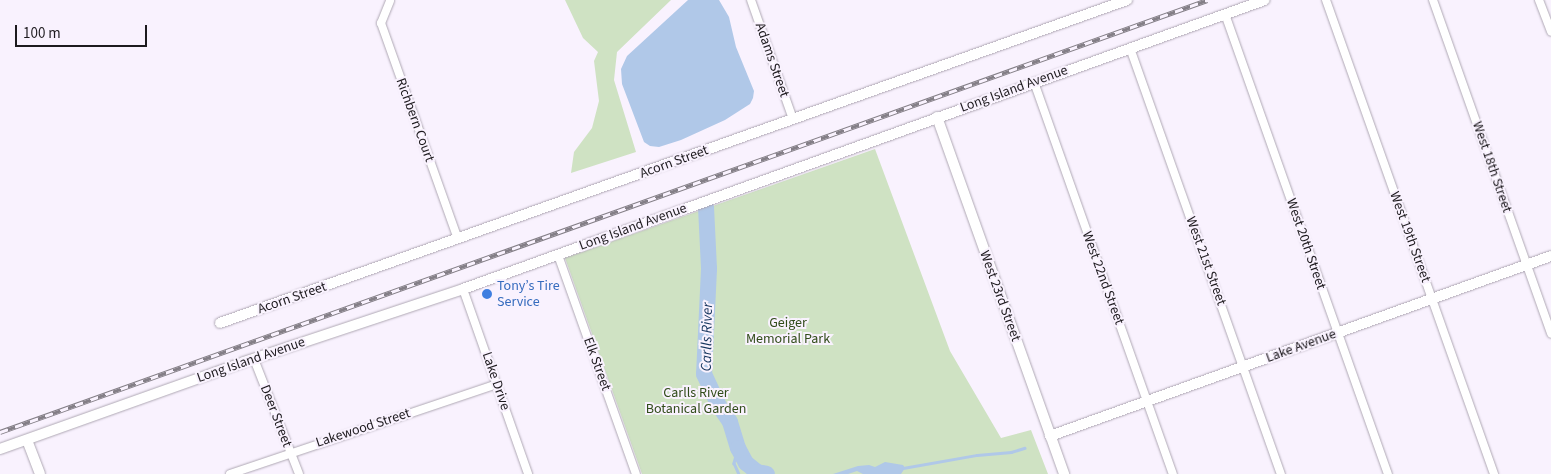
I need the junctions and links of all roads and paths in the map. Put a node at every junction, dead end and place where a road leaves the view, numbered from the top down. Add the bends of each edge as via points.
1 (751, 0) edge
2 (1127, 0) edge
3 (1265, 0) edge
4 (1326, 0) edge
5 (1433, 0) edge
6 (1540, 0) edge
7 (390, 1) edge
8 (1225, 14) junction
9 (1551, 32) edge
10 (1130, 48) junction
11 (1034, 82) junction
12 (937, 117) junction
13 (794, 120) junction
14 (458, 240) junction
15 (558, 255) junction
16 (1551, 256) edge
17 (1526, 265) junction
18 (463, 289) junction
19 (1432, 298) junction
20 (220, 323) dead end
21 (1337, 333) junction
22 (1551, 334) edge
23 (254, 359) junction
24 (1244, 366) junction
25 (497, 384) junction
26 (1147, 401) junction
27 (1050, 436) junction
28 (27, 440) junction
29 (0, 449) edge
30 (290, 452) junction
31 (40, 474) edge
32 (230, 474) edge
33 (299, 474) edge
34 (528, 474) edge
35 (636, 474) edge
36 (1064, 474) edge
37 (1173, 474) edge
38 (1281, 474) edge
39 (1388, 474) edge
40 (1494, 474) edge

1 - 13 street, Adams Street
2 - 13 street, Acorn Street
3 - 8 street, Long Island Avenue
4 - 19 street, West 19th Street
5 - 17 street, West 18th Street
6 - 9 street
7 - 14 street, Richbern Court via 381,23
8 - 10 street, Long Island Avenue
8 - 21 street, West 20th Street
10 - 11 street, Long Island Avenue
10 - 24 street, West 21st Street
11 - 12 street, Long Island Avenue
11 - 26 street, West 22nd Street
12 - 15 street, Long Island Avenue
12 - 27 street, West 23rd Street
13 - 14 street, Acorn Street
14 - 20 street, Acorn Street
15 - 18 street, Long Island Avenue
15 - 35 street, Elk Street
16 - 17 street, Lake Avenue
17 - 19 street, Lake Avenue
17 - 22 street, West 18th Street
18 - 23 street, Long Island Avenue
18 - 25 street, Lake Drive
19 - 21 street, Lake Avenue
19 - 40 street, West 19th Street
21 - 24 street, Lake Avenue
21 - 39 street, West 20th Street
23 - 28 street, Long Island Avenue
23 - 30 street, Deer Street
24 - 26 street, Lake Avenue
24 - 38 street, West 21st Street
25 - 30 street, Lakewood Street
25 - 34 street, Lake Drive
26 - 27 street, Lake Avenue
26 - 37 street, West 22nd Street
27 - 36 street, West 23rd Street
28 - 29 street, Long Island Avenue
28 - 31 street
30 - 32 street, Lakewood Street
30 - 33 street, Deer Street

